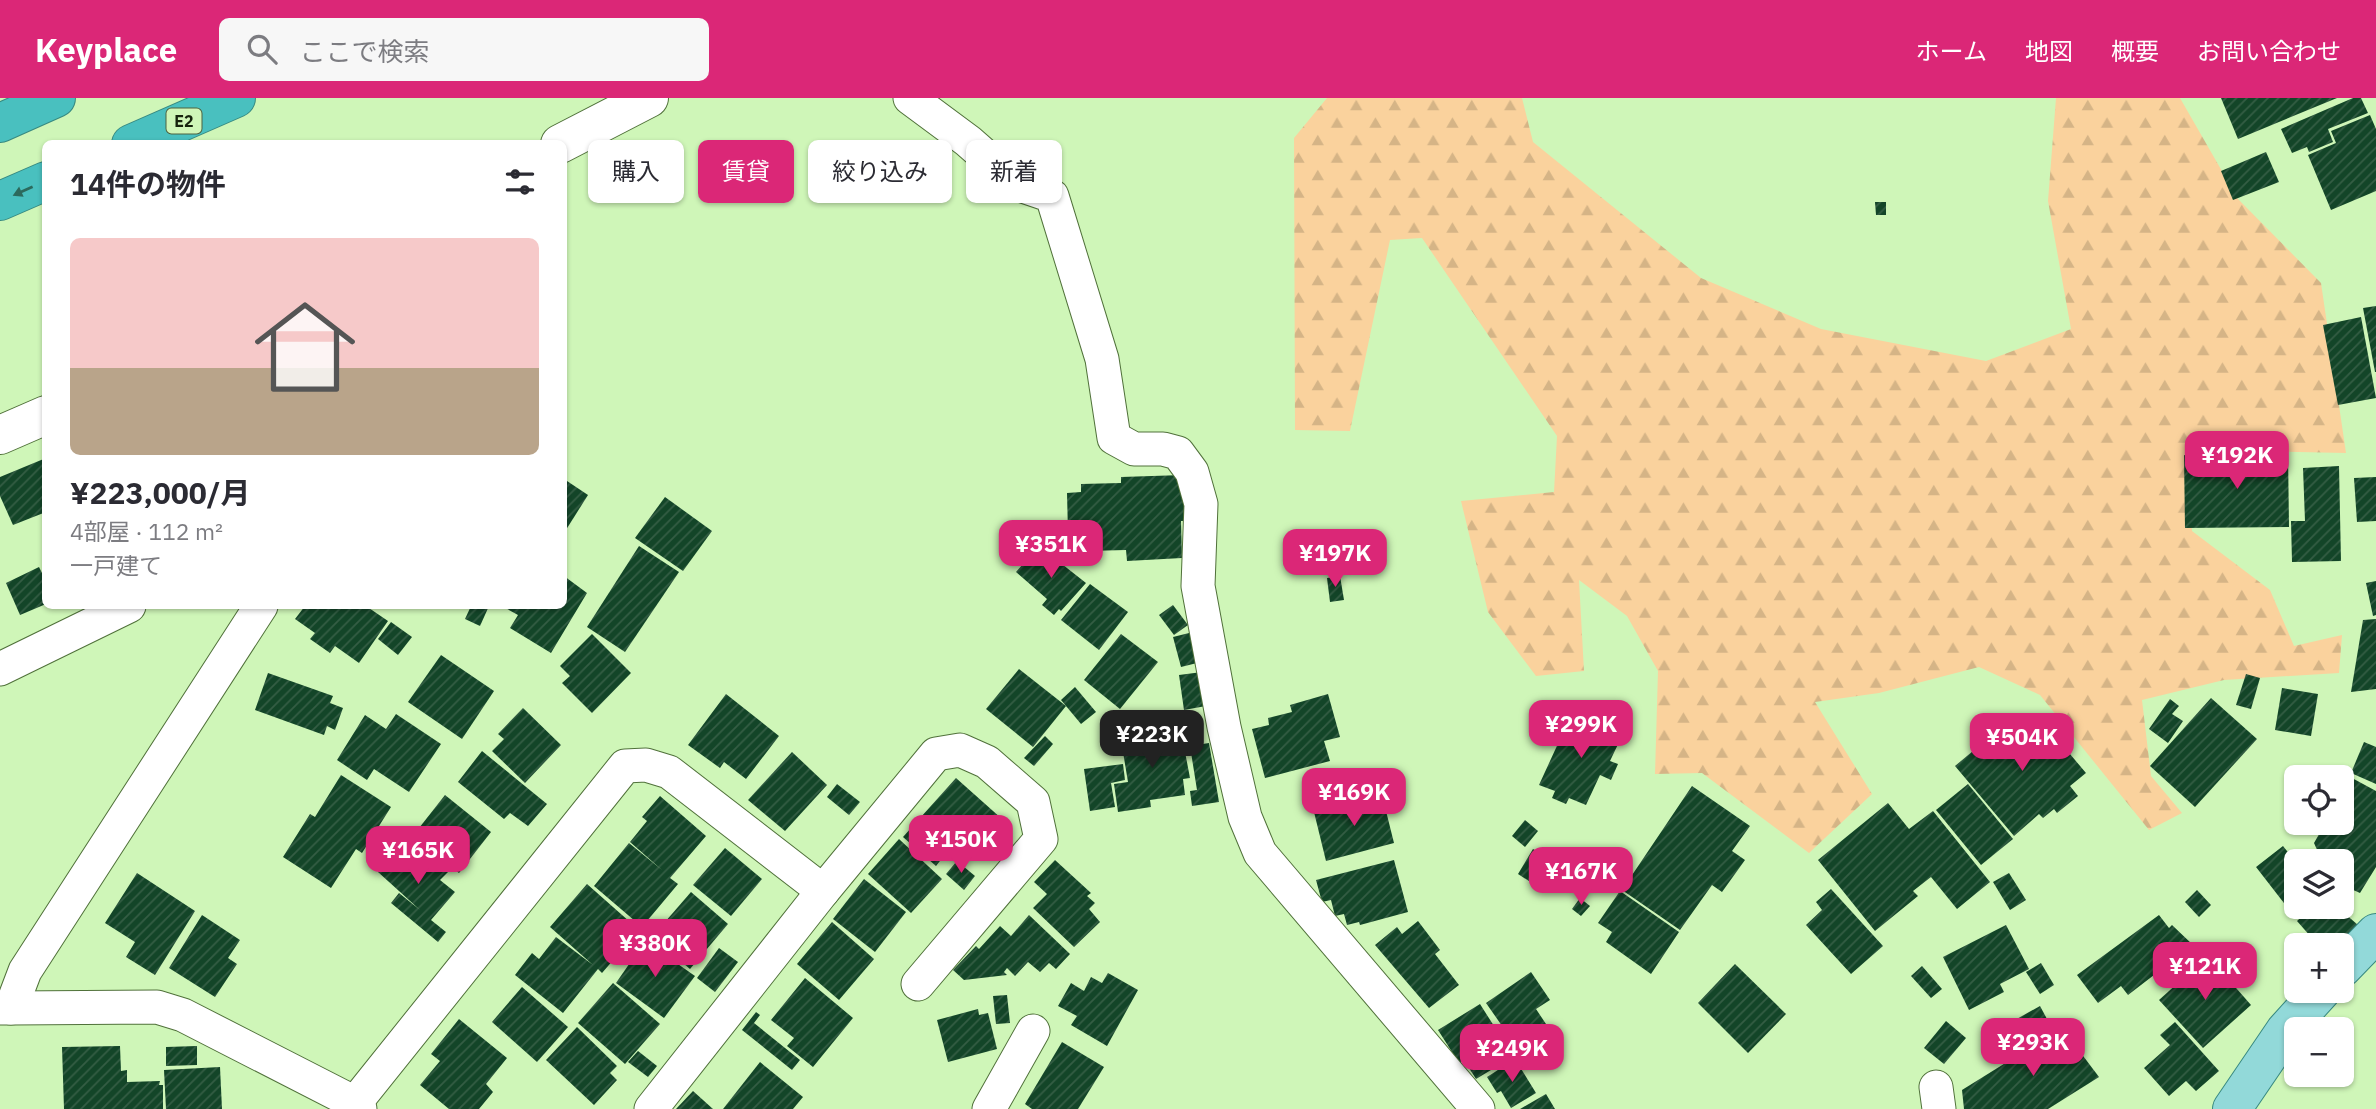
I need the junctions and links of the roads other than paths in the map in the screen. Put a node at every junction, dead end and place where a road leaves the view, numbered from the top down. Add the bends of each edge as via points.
1 (56, 98) edge
2 (236, 98) edge
3 (649, 98) edge
4 (910, 98) edge
5 (0, 122) edge
6 (140, 140) edge
7 (567, 140) edge
8 (42, 183) edge
9 (0, 201) edge
10 (42, 417) edge
11 (0, 435) edge
12 (123, 609) edge
13 (259, 609) edge
14 (0, 669) edge
15 (823, 891) junction
16 (2376, 933) edge
17 (2354, 956) edge
18 (918, 984) dead end
19 (2310, 1003) edge
20 (6, 1008) edge
21 (1033, 1031) dead end
22 (357, 1106) edge
23 (651, 1109) edge
24 (989, 1109) edge
25 (1478, 1109) edge
26 (2232, 1109) edge

1 - 5 highway
2 - 6 highway, E2
3 - 7 street
4 - 25 street via 1017,184 1052,196 1102,359 1114,438 1134,449 1178,453 1192,472 1202,504 1198,586 1238,792 1260,853
8 -> 9 highway
10 - 11 street
12 - 14 street
13 - 20 street via 25,971
15 - 18 street via 936,754 960,750 987,762 1033,802 1041,839
15 - 22 street via 669,772 646,765 625,766
15 - 23 street
16 - 17 main road
19 - 26 main road via 2285,1031
20 - 22 street via 157,1007 183,1015
21 - 24 street

